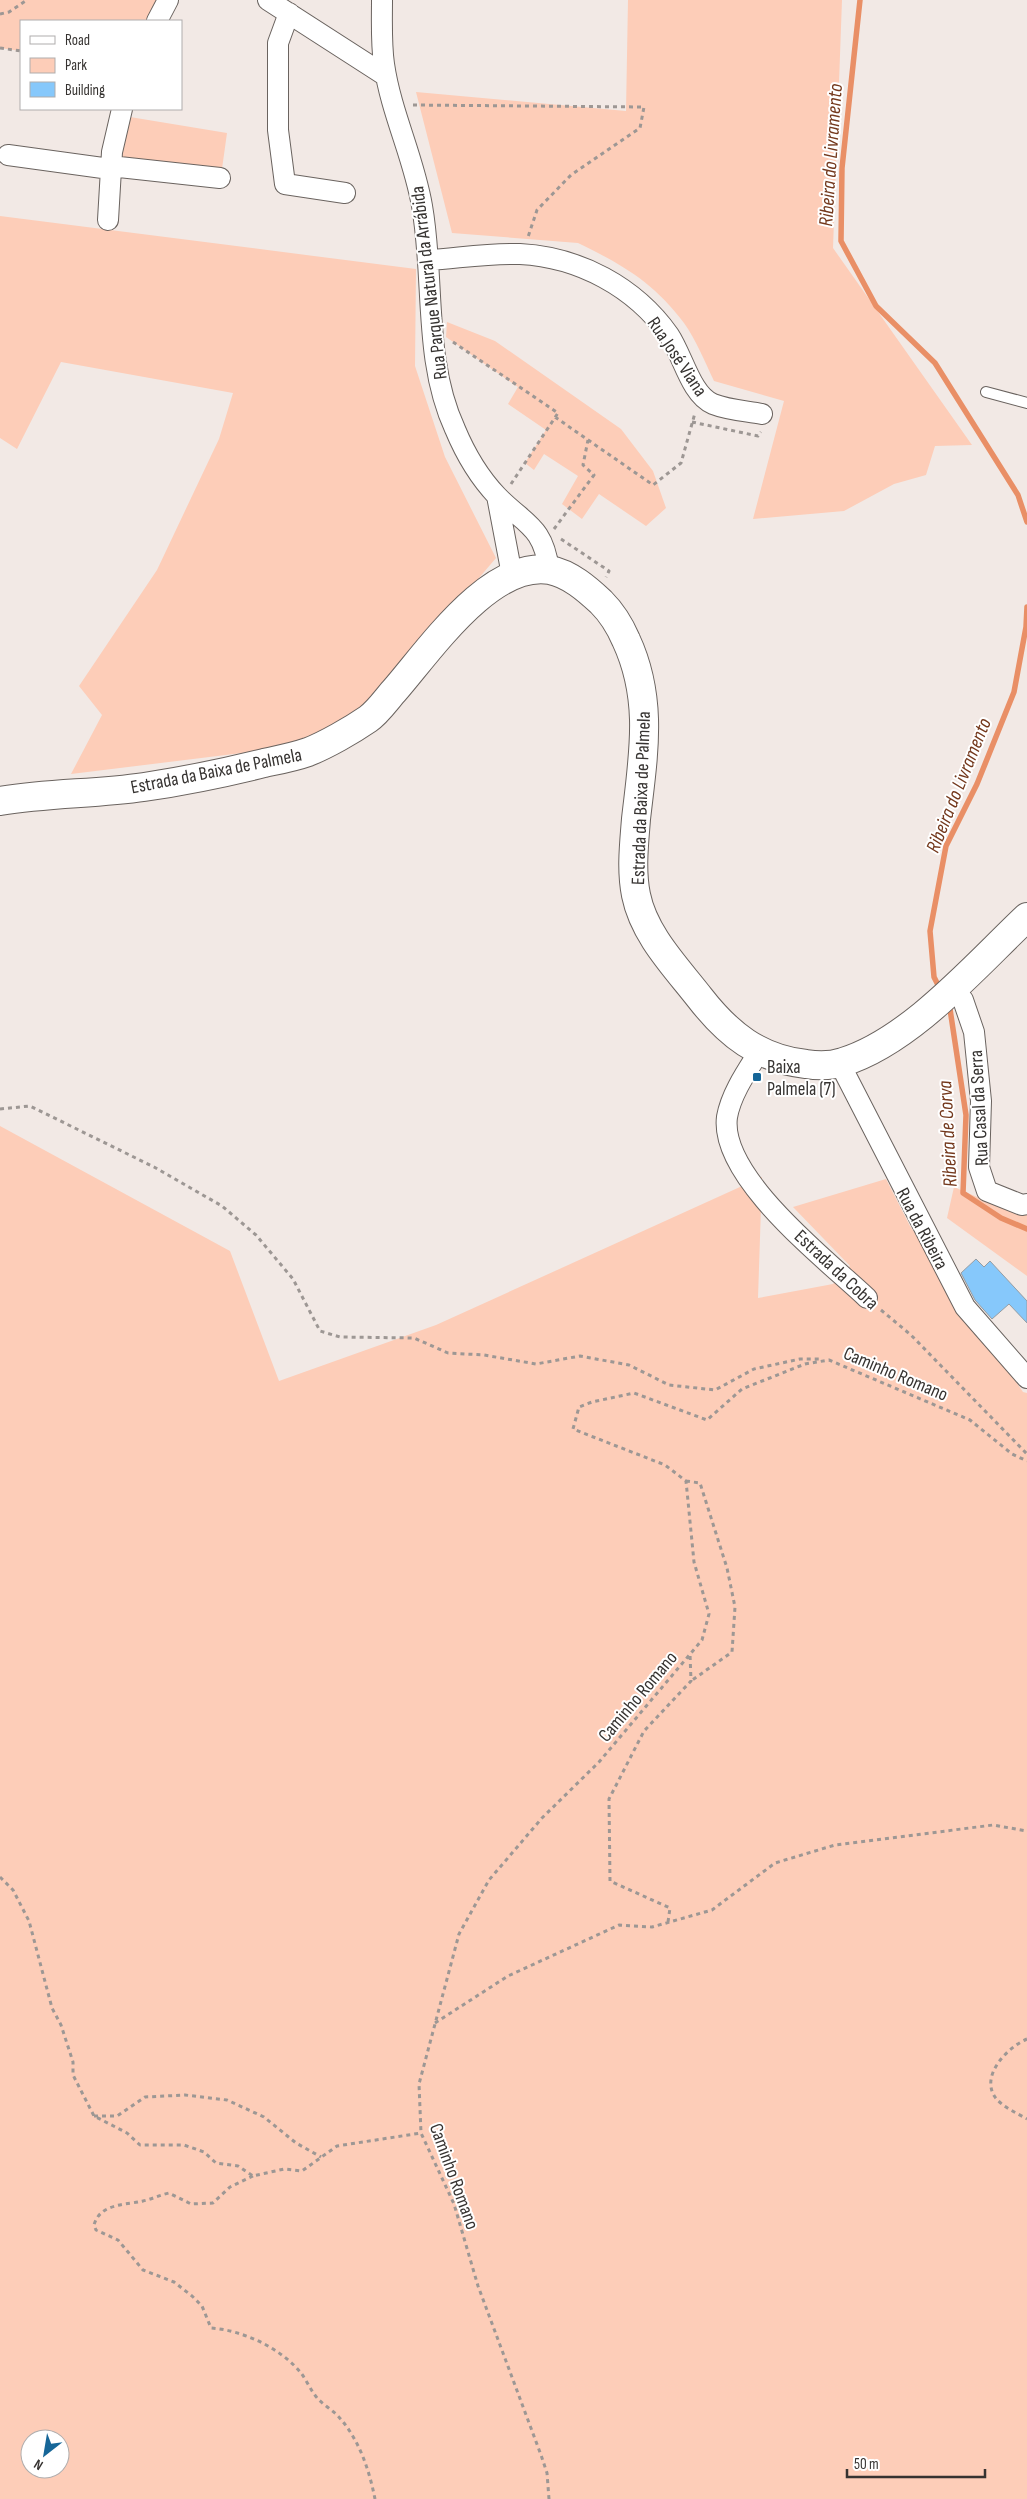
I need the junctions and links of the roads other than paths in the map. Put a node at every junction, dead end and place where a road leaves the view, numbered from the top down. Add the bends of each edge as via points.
1 (168, 0) edge
2 (268, 0) edge
3 (382, 0) edge
4 (289, 13) junction
5 (158, 20) edge
6 (386, 76) junction
7 (122, 110) edge
8 (8, 155) dead end
9 (110, 168) junction
10 (220, 178) dead end
11 (345, 193) dead end
12 (108, 220) dead end
13 (429, 260) junction
14 (986, 392) dead end
15 (1027, 403) edge
16 (762, 414) dead end
17 (500, 498) junction
18 (549, 570) junction
19 (512, 575) junction
20 (0, 801) edge
21 (1027, 917) edge
22 (953, 988) junction
23 (758, 1052) junction
24 (840, 1064) junction
25 (1027, 1204) edge
26 (867, 1298) road end
27 (1027, 1378) edge

1 - 5 street
2 - 4 street
3 - 6 street, Rua Parque Natural da Arrábida via 381,38
4 - 6 street
4 - 11 street via 278,43 278,130 286,184
6 - 13 street, Rua Parque Natural da Arrábida via 406,103
7 - 9 street
8 - 9 street
9 - 10 street
9 - 12 street
13 - 16 street, Rua José Viana via 522,254 557,259 594,272 628,293 656,320 679,352 700,395 714,404
13 - 17 street, Rua Parque Natural da Arrábida via 438,382 466,453
14 - 15 lane
17 - 18 street, Rua Parque Natural da Arrábida via 548,538
17 - 19 street, Rua Parque Natural da Arrábida
18 - 19 street, Estrada da Baixa de Palmela
18 - 23 street, Estrada da Baixa de Palmela via 572,579 607,608 633,654 640,678 645,709 633,873 637,899 646,923 658,945 711,1012 740,1041
19 - 20 street, Estrada da Baixa de Palmela via 479,596 371,717 309,752 144,787
21 - 22 street, Estrada da Baixa de Palmela
22 - 24 street, Estrada da Baixa de Palmela via 920,1017 869,1052
22 - 25 street, Rua Casal da Serra via 963,1000 974,1032 981,1101 979,1167 987,1191
23 - 24 street, Estrada da Baixa de Palmela via 791,1063
23 - 26 street, Estrada da Cobra via 734,1097 727,1118 743,1174 761,1198
24 - 27 street, Rua da Ribeira via 965,1307

